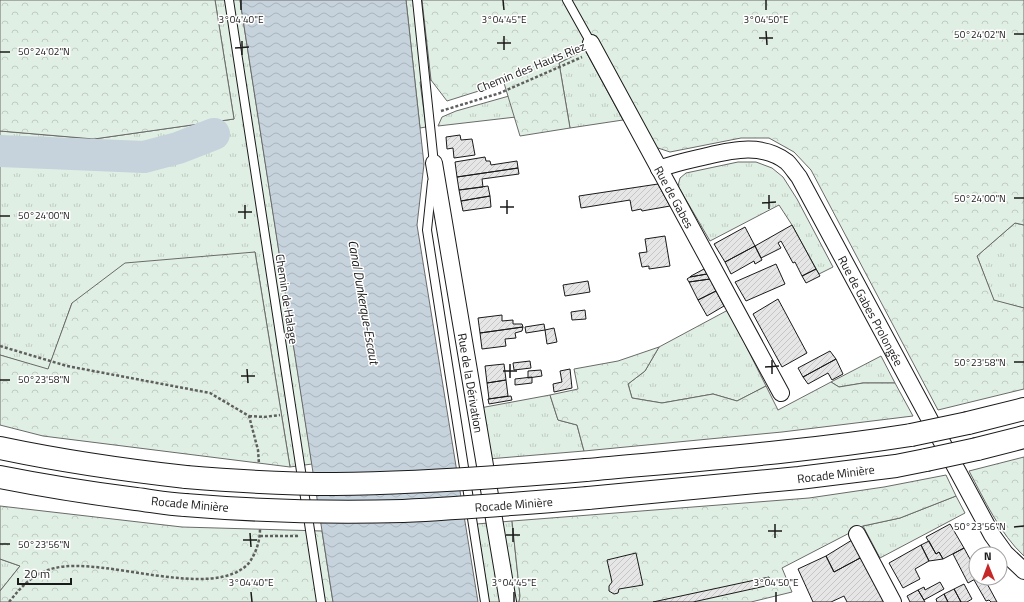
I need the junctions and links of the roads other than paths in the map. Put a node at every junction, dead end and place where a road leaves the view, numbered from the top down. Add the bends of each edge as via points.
1 (229, 0) edge
2 (417, 0) edge
3 (567, 0) edge
4 (593, 47) joint
5 (434, 163) junction
6 (659, 169) junction
7 (781, 393) dead end
8 (1024, 409) edge
9 (1024, 437) edge
10 (0, 448) edge
11 (0, 477) edge
12 (856, 534) dead end
13 (1024, 571) edge
14 (321, 602) edge
15 (485, 602) edge
16 (508, 602) edge
17 (894, 602) edge

1 - 14 lane, Chemin de Halage
2 - 5 lane
3 - 4 lane, Rue de Gabes
4 - 6 street, Rue de Gabes
5 - 15 lane via 427,230
5 - 16 street, Rue de la Dérivation
6 - 7 street, Rue de Gabes
6 - 13 street, Rue de Gabes Prolongée via 679,162 748,149 775,155 799,176 992,535 1005,553
8 - 10 highway, bridge via 911,435 862,443 465,479 333,484 186,477 108,468
9 - 11 highway, Rocade Minière, bridge via 896,466 799,478 456,508 328,512 252,510 158,503
12 - 17 street

